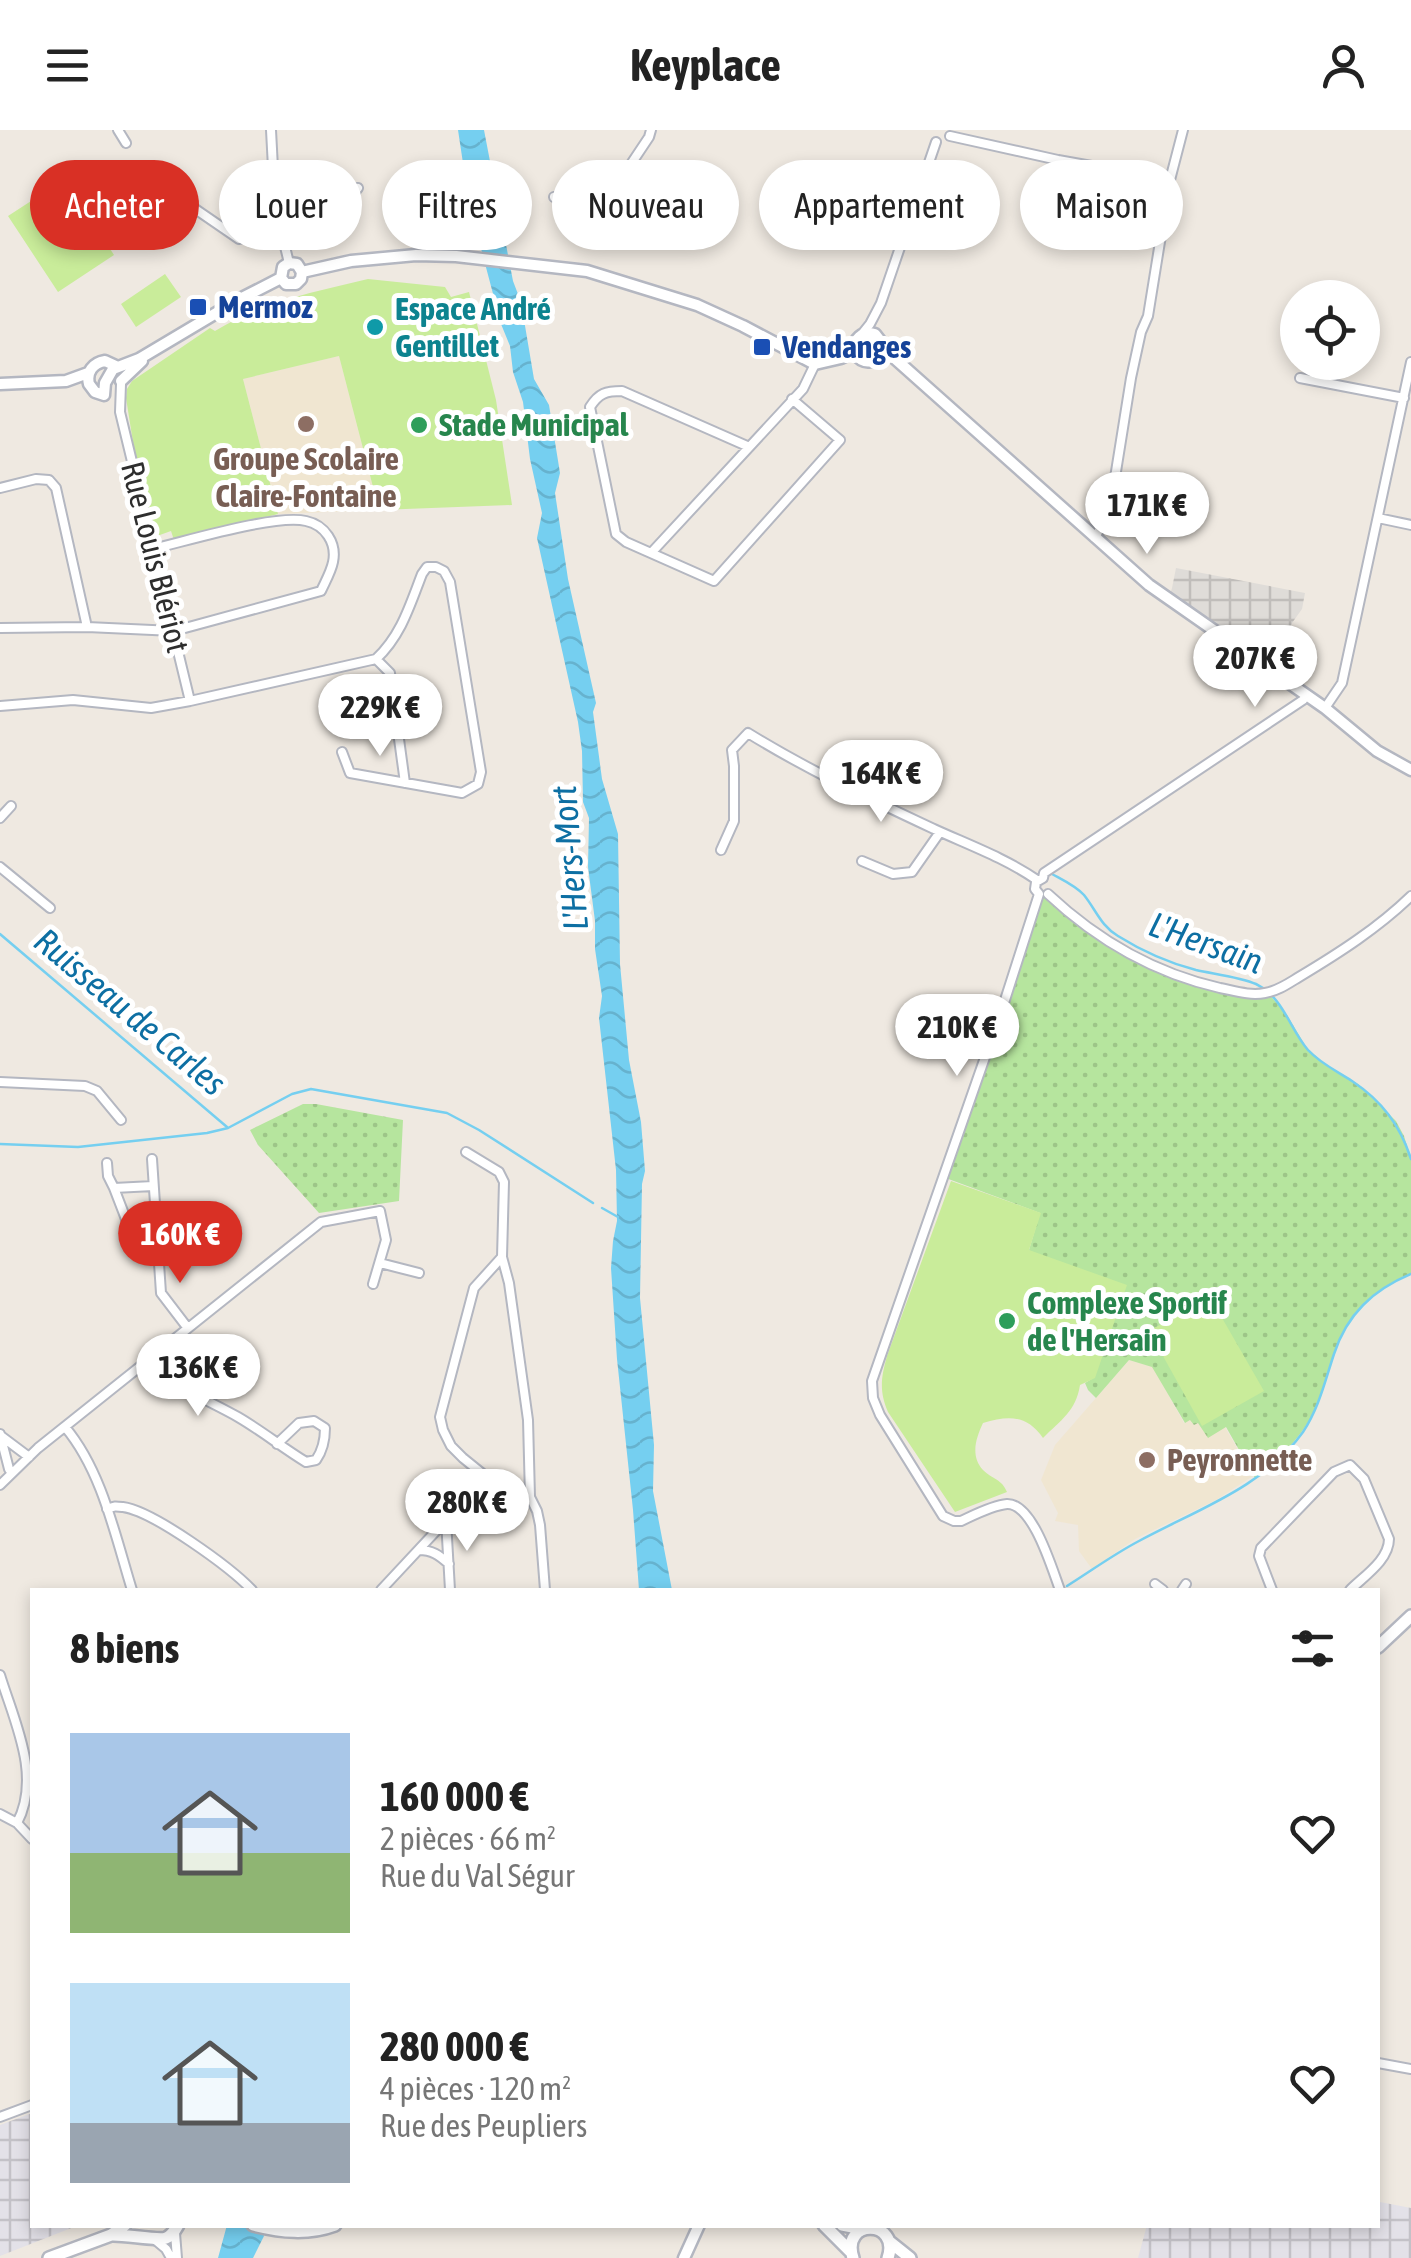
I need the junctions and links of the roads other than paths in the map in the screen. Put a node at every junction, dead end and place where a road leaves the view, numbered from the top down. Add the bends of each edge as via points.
1 (118, 130) edge
2 (272, 130) edge
3 (651, 130) edge
4 (1182, 130) edge
5 (951, 133) edge
6 (126, 143) dead end
7 (273, 160) edge
8 (633, 160) edge
9 (1077, 160) edge
10 (1175, 160) edge
11 (286, 250) edge
12 (1159, 250) edge
13 (289, 263) junction
14 (302, 272) junction
15 (281, 278) junction
16 (881, 303) junction
17 (858, 337) junction
18 (881, 343) junction
19 (854, 352) junction
20 (150, 353) junction
21 (1411, 362) edge
22 (816, 364) junction
23 (118, 367) junction
24 (88, 373) junction
25 (1310, 380) edge
26 (66, 381) junction
27 (121, 383) junction
28 (0, 384) edge
29 (91, 388) junction
30 (104, 395) junction
31 (1404, 398) junction
32 (792, 400) junction
33 (120, 412) junction
34 (747, 446) junction
35 (0, 488) edge
36 (1378, 518) junction
37 (1411, 525) edge
38 (1095, 538) junction
39 (152, 549) junction
40 (652, 552) junction
41 (87, 627) junction
42 (0, 628) edge
43 (174, 631) junction
44 (376, 659) junction
45 (1307, 695) junction
46 (190, 701) junction
47 (0, 706) edge
48 (1325, 708) junction
49 (342, 752) dead end
50 (1411, 770) edge
51 (405, 783) junction
52 (10, 806) dead end
53 (0, 818) edge
54 (940, 832) junction
55 (721, 850) dead end
56 (862, 861) dead end
57 (0, 866) edge
58 (1045, 886) junction
59 (1411, 896) edge
60 (50, 908) dead end
61 (0, 1082) edge
62 (121, 1120) dead end
63 (466, 1152) dead end
64 (152, 1159) dead end
65 (107, 1163) dead end
66 (154, 1186) junction
67 (114, 1188) junction
68 (158, 1250) junction
69 (502, 1257) junction
70 (380, 1263) junction
71 (418, 1273) dead end
72 (486, 1276) junction
73 (373, 1284) dead end
74 (508, 1284) junction
75 (187, 1327) junction
76 (154, 1356) junction
77 (65, 1427) junction
78 (0, 1435) edge
79 (277, 1444) junction
80 (29, 1456) junction
81 (12, 1473) junction
82 (484, 1476) junction
83 (0, 1485) edge
84 (530, 1497) junction
85 (106, 1509) junction
86 (446, 1520) junction
87 (417, 1550) junction
88 (449, 1564) junction
89 (1155, 1584) dead end
90 (131, 1588) edge
91 (250, 1588) edge
92 (382, 1588) edge
93 (450, 1588) edge
94 (545, 1588) edge
95 (1059, 1588) edge
96 (1160, 1588) edge
97 (1271, 1588) edge
98 (1352, 1588) edge
99 (1411, 1616) edge
100 (1380, 1644) edge
101 (0, 1675) edge
102 (0, 1814) edge
103 (17, 1822) junction
104 (30, 1837) edge
105 (1380, 2063) edge
106 (1411, 2069) edge
107 (30, 2106) edge
108 (0, 2117) edge
109 (120, 2228) edge
110 (141, 2228) edge
111 (177, 2228) edge
112 (178, 2228) edge
113 (267, 2228) edge
114 (322, 2228) edge
115 (698, 2228) edge
116 (827, 2228) edge
117 (865, 2228) edge
118 (111, 2234) junction
119 (886, 2234) edge
120 (151, 2238) junction
121 (852, 2254) edge
122 (49, 2258) edge
123 (174, 2258) edge
124 (684, 2258) edge
125 (888, 2258) edge
126 (910, 2258) edge

1 - 6 street
2 - 7 street
3 - 8 street
4 - 10 street
5 - 9 street
5 - 16 street via 944,142 933,138
11 - 13 street
12 - 38 street via 1110,510
13 - 14 street
13 - 15 street
14 - 15 street via 296,284
14 - 22 street via 416,255 587,270 697,305
15 - 20 street
16 - 17 street
16 - 18 street
17 - 18 street via 869,333
17 - 19 street
18 - 19 street via 879,358 870,362
18 - 38 street
19 - 22 street
20 - 23 street
20 - 27 street
21 - 31 street
22 - 32 street
23 - 24 street via 100,362
23 - 27 street
23 - 30 street
24 - 26 street
24 - 29 street
25 - 31 street
26 - 28 street
26 - 29 street
27 - 30 street
27 - 33 street, Rue Louis Blériot
29 - 30 street
30 - 33 street
31 - 36 street
32 - 34 street
32 - 40 street via 840,440 714,582
33 - 39 street, Rue Louis Blériot
34 - 40 street
34 - 40 street via 622,391 597,396 590,407 616,534
35 - 41 street via 36,479 56,488
36 - 37 street
36 - 48 street via 1342,683
38 - 45 street via 1149,585
39 - 43 street, Rue Louis Blériot
39 - 43 street via 300,520 326,531 332,542 333,564 321,591
41 - 42 street
41 - 43 street
43 - 46 street, Rue Louis Blériot
44 - 46 street
44 - 51 street via 390,672
44 - 51 street via 405,621 427,567 444,571 481,772 478,784 462,794
45 - 48 street
45 - 58 street via 1044,873
46 - 47 street via 150,708 72,700
48 - 50 street
49 - 51 street via 350,773
52 - 53 street
54 - 55 street via 748,733 732,750 734,821
54 - 56 street via 912,872 893,874
54 - 58 street
57 - 60 street
58 - 59 street via 1074,919 1138,959 1248,994 1279,989
58 - 95 street via 871,1389 943,1516 961,1521 1005,1504 1024,1511
61 - 62 street via 84,1086 97,1091
63 - 69 street via 504,1182
64 - 66 street
65 - 67 street
66 - 67 street
66 - 68 street
67 - 68 street via 136,1245
68 - 75 street via 162,1293
69 - 72 street
69 - 74 street
70 - 71 street
70 - 73 street
70 - 75 street via 386,1240 380,1211 321,1222
72 - 74 street
72 - 82 street via 474,1288 440,1417 451,1446
74 - 84 street via 528,1420
75 - 76 street
76 - 77 street
76 - 79 street via 181,1385
77 - 80 street
77 - 85 street
78 - 80 street
78 - 81 street
79 - 79 street via 306,1462 316,1460 324,1428 299,1423
80 - 81 street
81 - 83 street
82 - 84 street
82 - 86 street
84 - 94 street via 540,1525
85 - 90 street
85 - 91 street via 136,1510
86 - 87 street
86 - 88 street
87 - 88 street
87 - 92 street
88 - 93 street
89 - 96 street
97 - 98 street via 1260,1548 1334,1472 1350,1466 1364,1479 1390,1548
99 - 100 main road
101 - 103 street via 26,1760 25,1802
102 - 103 street
103 - 104 street
105 - 106 street
107 - 108 street
109 - 118 main road
110 - 120 main road
111 - 120 main road via 166,2238
112 - 123 street
113 - 114 main road
115 - 124 street
116 - 121 main road
117 - 121 main road via 852,2240
118 - 120 main road
118 - 122 main road
119 - 125 main road
119 - 126 main road
120 - 123 street

